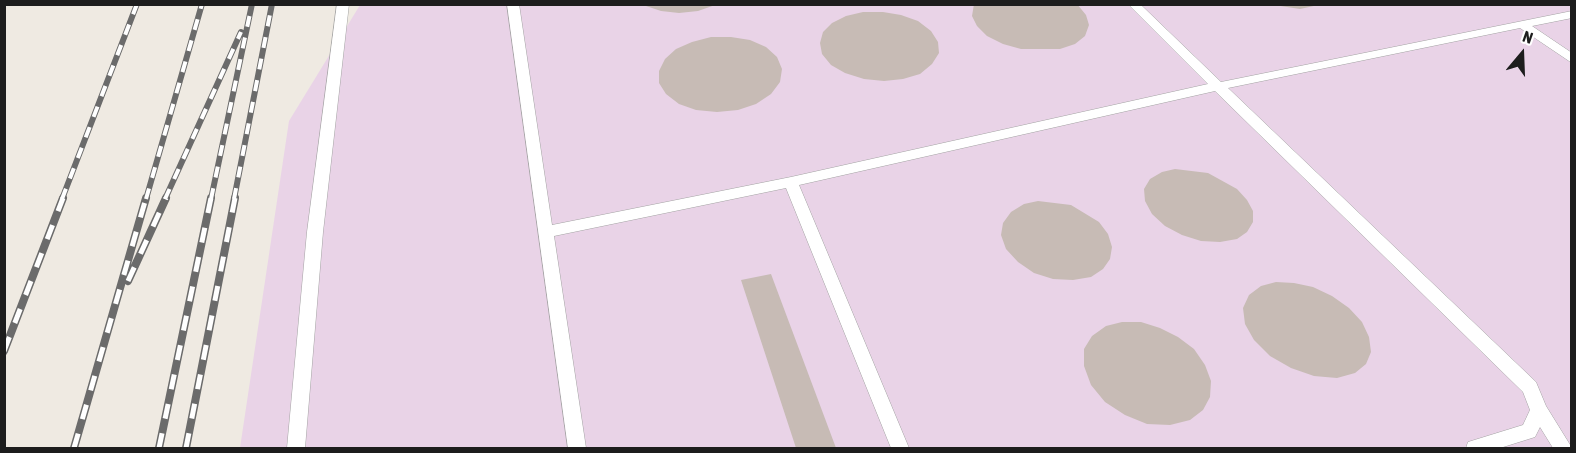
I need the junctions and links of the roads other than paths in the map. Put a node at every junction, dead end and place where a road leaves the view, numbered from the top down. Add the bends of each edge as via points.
1 (343, 4) edge
2 (513, 4) edge
3 (1133, 4) edge
4 (1572, 14) edge
5 (1522, 24) junction
6 (1572, 59) edge
7 (1219, 87) junction
8 (791, 182) junction
9 (546, 232) junction
10 (1539, 410) junction
11 (296, 448) edge
12 (577, 448) edge
13 (900, 448) edge
14 (1474, 448) edge
15 (1563, 448) edge

1 - 11 lane via 315,232
2 - 9 lane
3 - 7 lane
4 - 5 lane
5 - 6 lane
5 - 7 lane
7 - 8 lane
7 - 10 lane via 1516,372 1530,387
8 - 9 lane
8 - 13 lane
9 - 12 lane
10 - 14 lane via 1529,431
10 - 15 lane

